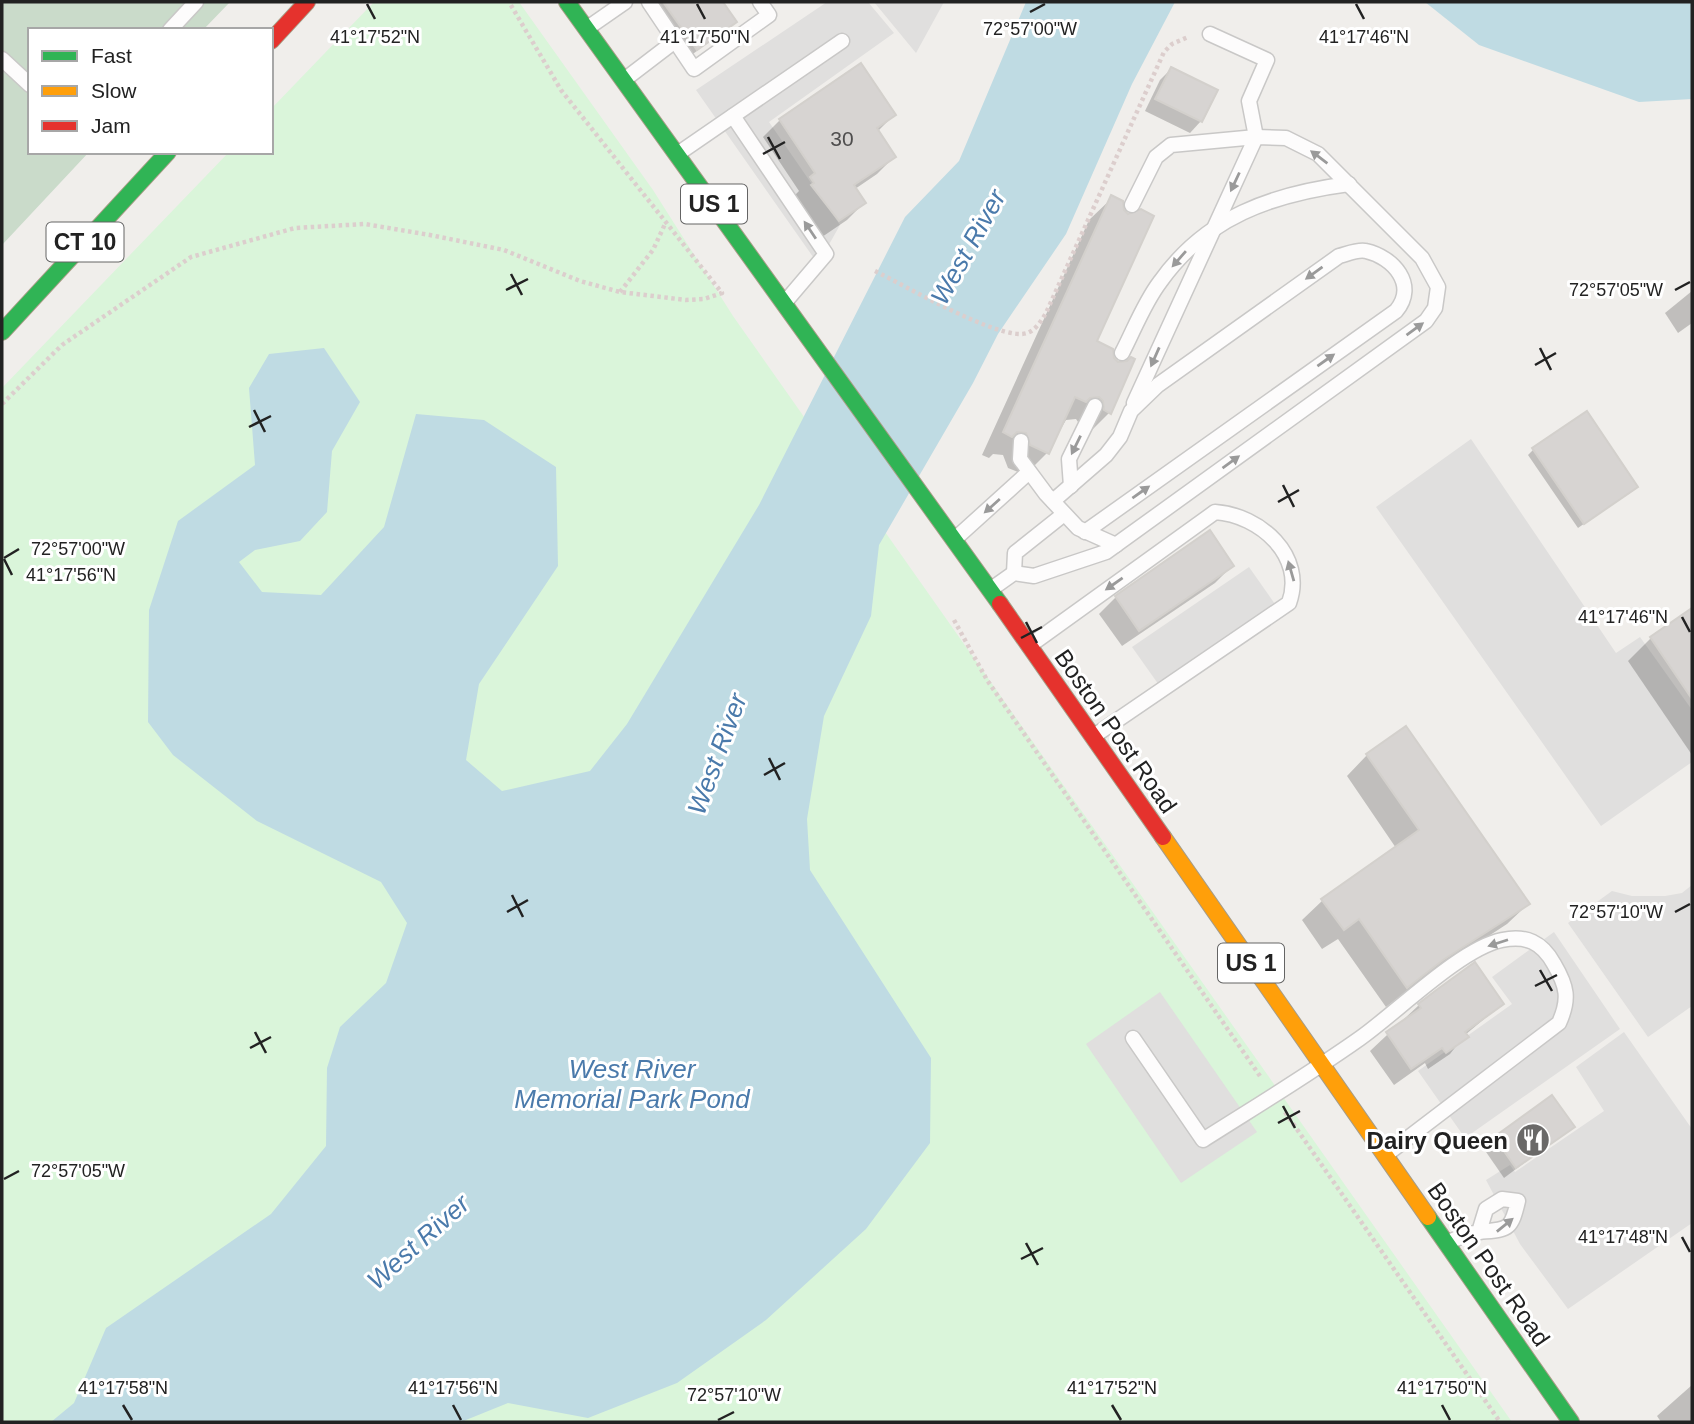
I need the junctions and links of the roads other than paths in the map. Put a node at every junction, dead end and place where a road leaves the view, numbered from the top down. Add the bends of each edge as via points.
1 (196, 2) edge
2 (307, 2) edge
3 (568, 2) edge
4 (625, 2) edge
5 (649, 2) edge
6 (760, 2) edge
7 (172, 28) edge
8 (587, 29) junction
9 (1210, 34) road end
10 (273, 39) edge
11 (675, 41) junction
12 (842, 41) dead end
13 (2, 59) edge
14 (624, 80) junction
15 (28, 83) edge
16 (733, 116) junction
17 (1256, 136) junction
18 (166, 154) edge
19 (678, 154) junction
20 (1349, 184) junction
21 (1132, 205) dead end
22 (1214, 227) junction
23 (785, 302) junction
24 (2, 332) edge
25 (1122, 353) dead end
26 (1095, 406) dead end
27 (1131, 411) junction
28 (1021, 441) dead end
29 (1029, 472) junction
30 (1070, 486) junction
31 (1053, 501) junction
32 (1064, 514) junction
33 (1085, 532) junction
34 (955, 539) junction
35 (1116, 545) junction
36 (1014, 573) junction
37 (990, 590) junction
38 (1029, 646) junction
39 (1093, 737) junction
40 (1133, 1038) dead end
41 (1322, 1065) junction
42 (1385, 1155) junction
43 (1479, 1231) dead end
44 (1446, 1242) junction
45 (1571, 1422) edge

1 - 7 lane
2 - 10 main road
3 - 8 main road, Boston Post Road / US 1
4 - 8 lane
5 - 11 lane
6 - 11 lane via 769,15 694,69
8 - 14 main road, Boston Post Road / US 1
9 - 17 lane via 1267,61 1249,101
11 - 14 lane
12 - 16 lane
13 - 15 lane
14 - 19 main road, Boston Post Road / US 1
16 - 19 lane
23 -> 16 lane via 826,254
20 -> 17 lane via 1318,154 1286,138
17 - 21 lane via 1171,145 1156,157
17 -> 22 lane
18 - 24 main road, CT 10
19 - 23 main road, Boston Post Road / US 1
20 - 22 lane via 1310,189 1228,217
35 -> 20 lane via 1426,321 1435,309 1438,287 1422,258
22 -> 25 lane via 1195,241 1159,282
22 -> 27 lane
23 - 34 main road, Boston Post Road / US 1
26 -> 30 lane via 1069,459
27 - 30 lane via 1121,437
33 -> 27 lane via 1396,311 1405,301 1400,273 1389,260 1363,250 1339,256 1158,385
28 - 29 lane via 1020,459
29 - 31 lane
29 -> 34 lane
30 - 31 lane
31 - 32 lane
32 - 33 lane
32 - 36 lane via 1015,553
33 - 35 lane
34 - 37 main road, Boston Post Road / US 1
35 - 36 lane via 1034,576
36 - 37 lane
37 - 38 main road, Boston Post Road / US 1
38 - 39 main road, Boston Post Road / US 1
39 -> 38 lane via 1289,603 1295,587 1285,552 1262,528 1236,514 1215,513
39 - 41 main road, Boston Post Road / US 1
40 - 41 lane via 1203,1140
41 - 42 main road, Boston Post Road / US 1
42 -> 41 lane via 1559,1023 1567,1005 1566,985 1540,944 1523,937 1499,940 1463,959
42 - 44 main road, Boston Post Road / US 1
43 - 44 lane
44 - 45 main road, Boston Post Road / US 1

